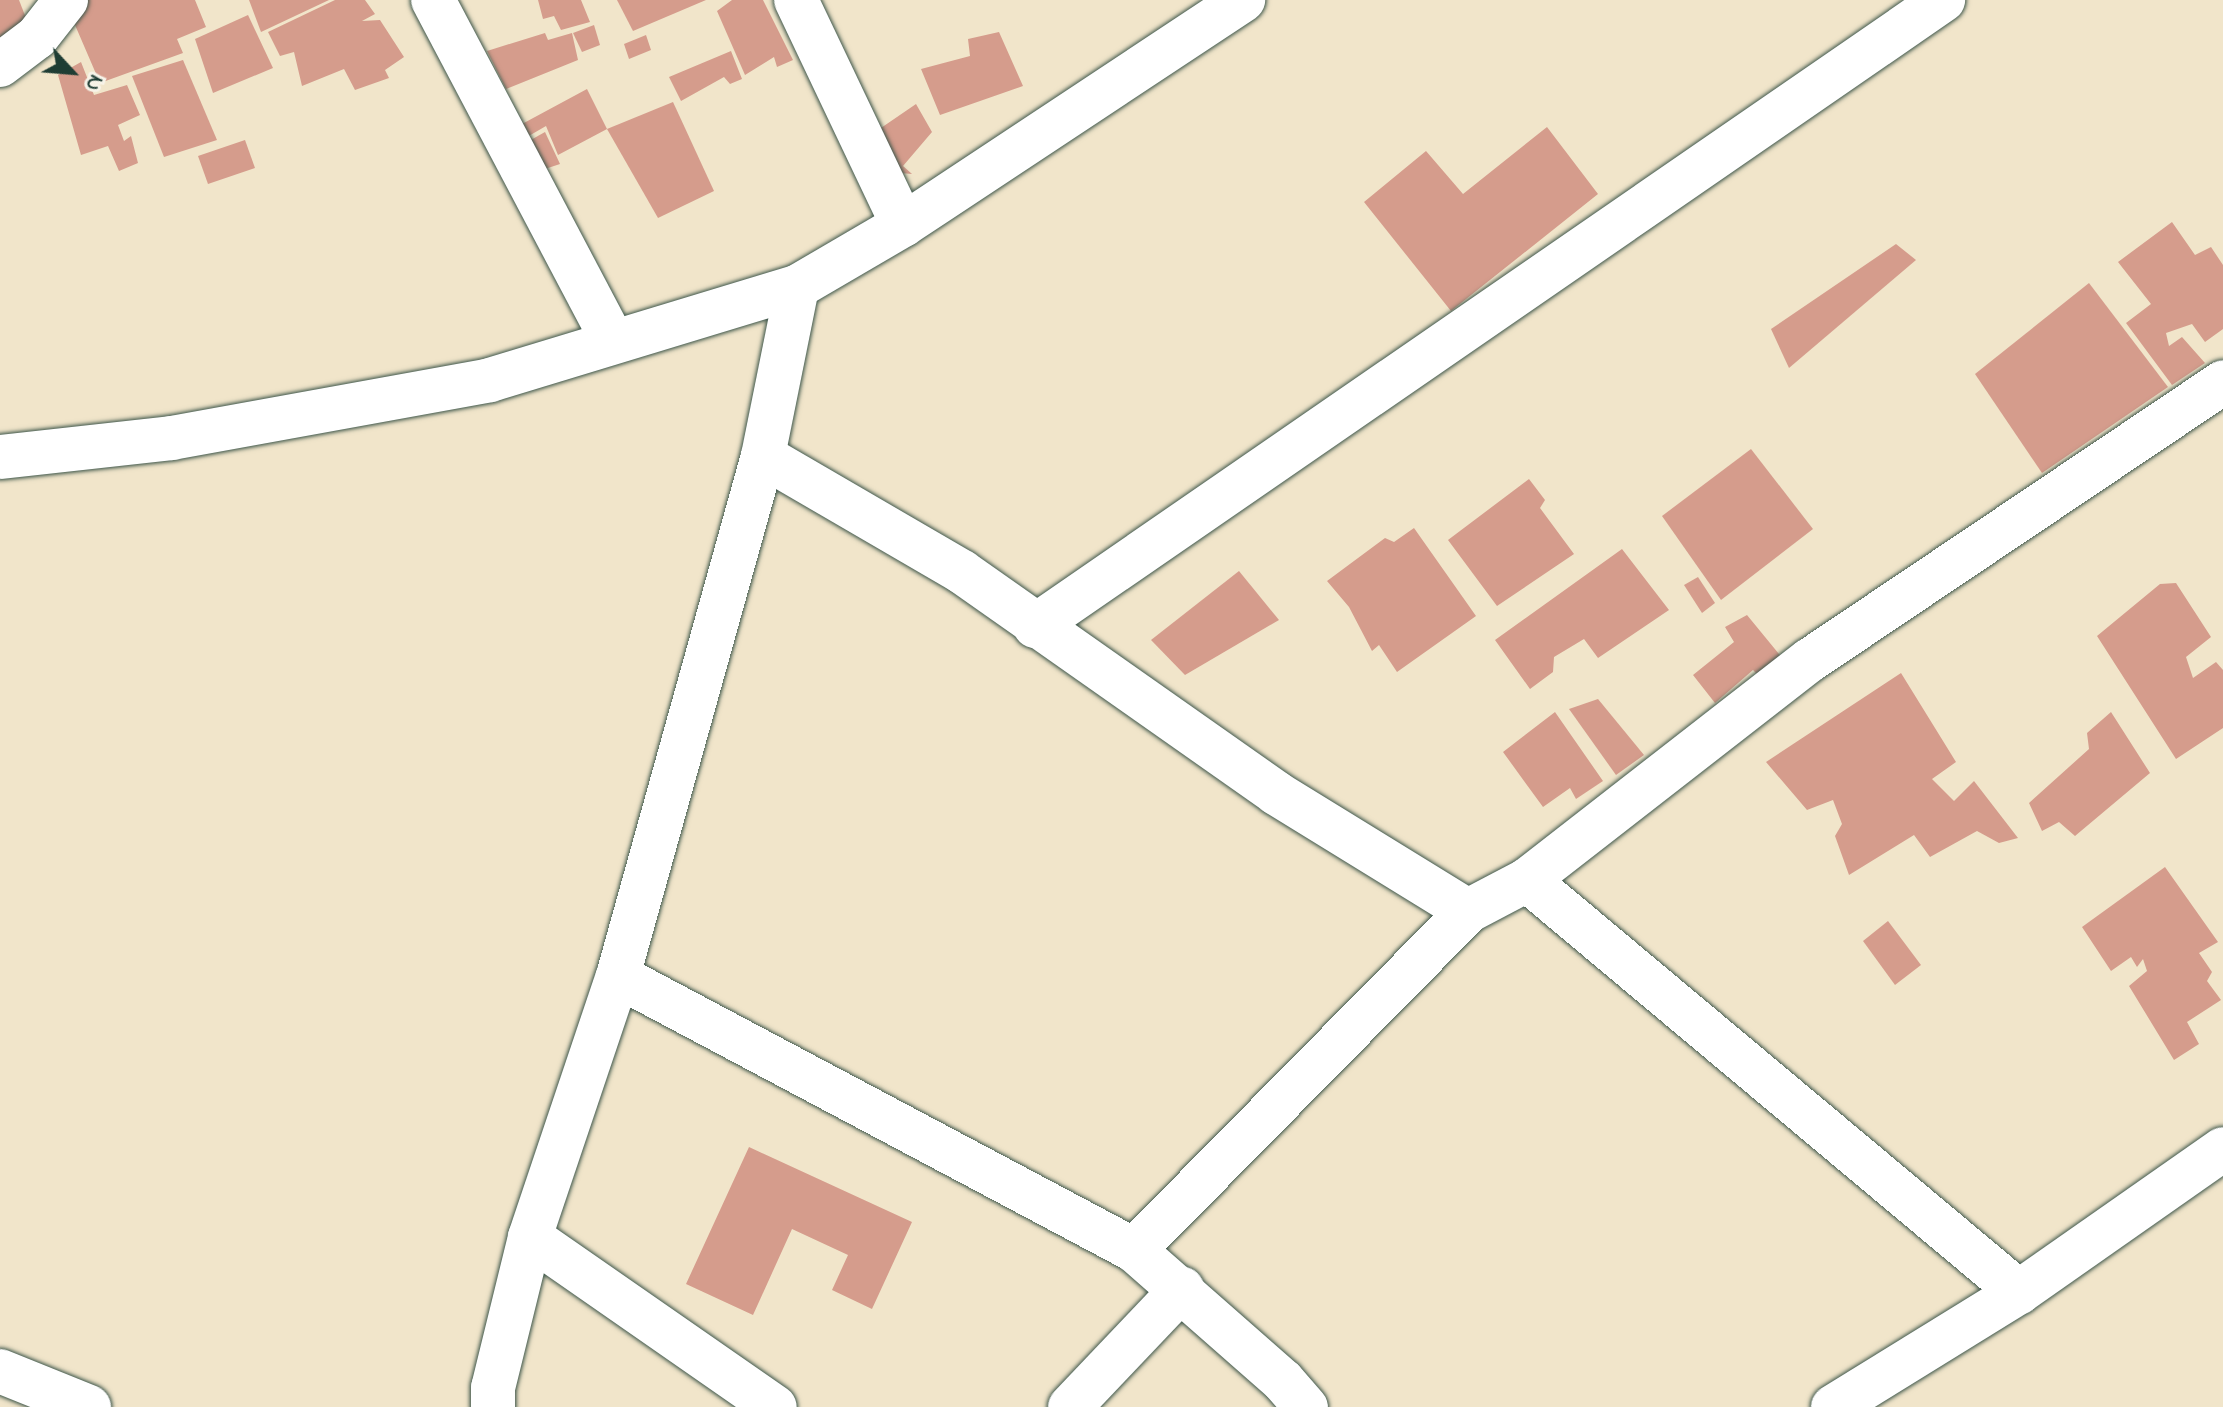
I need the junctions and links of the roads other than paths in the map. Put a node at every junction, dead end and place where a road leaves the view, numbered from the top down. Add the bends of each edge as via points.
1 (66, 0) edge
2 (433, 0) edge
3 (796, 0) edge
4 (1943, 0) edge
5 (1228, 5) edge
6 (0, 65) edge
7 (903, 225) junction
8 (797, 287) junction
9 (612, 339) junction
10 (2223, 382) edge
11 (763, 456) junction
12 (0, 457) edge
13 (1035, 626) junction
14 (1527, 880) junction
15 (1468, 911) junction
16 (618, 976) junction
17 (2223, 1149) edge
18 (530, 1237) junction
19 (1134, 1250) junction
20 (1182, 1289) junction
21 (2019, 1292) junction
22 (0, 1371) edge
23 (89, 1407) edge
24 (493, 1407) edge
25 (775, 1407) edge
26 (1070, 1407) edge
27 (1306, 1407) edge
28 (1833, 1407) edge

1 - 6 street via 37,37
2 - 9 street
3 - 7 street
4 - 13 street
5 - 7 street
7 - 8 street
8 - 9 street
8 - 11 street
9 - 12 street via 490,380 172,438
10 - 14 street via 1810,660
11 - 13 street via 915,541
11 - 16 street
13 - 15 street via 1276,793
14 - 15 street
14 - 21 street
15 - 19 street
16 - 18 street
16 - 19 street
17 - 21 street
18 - 24 street via 493,1388
18 - 25 street
19 - 20 street
20 - 26 street
20 - 27 street
21 - 28 street
22 - 23 street

